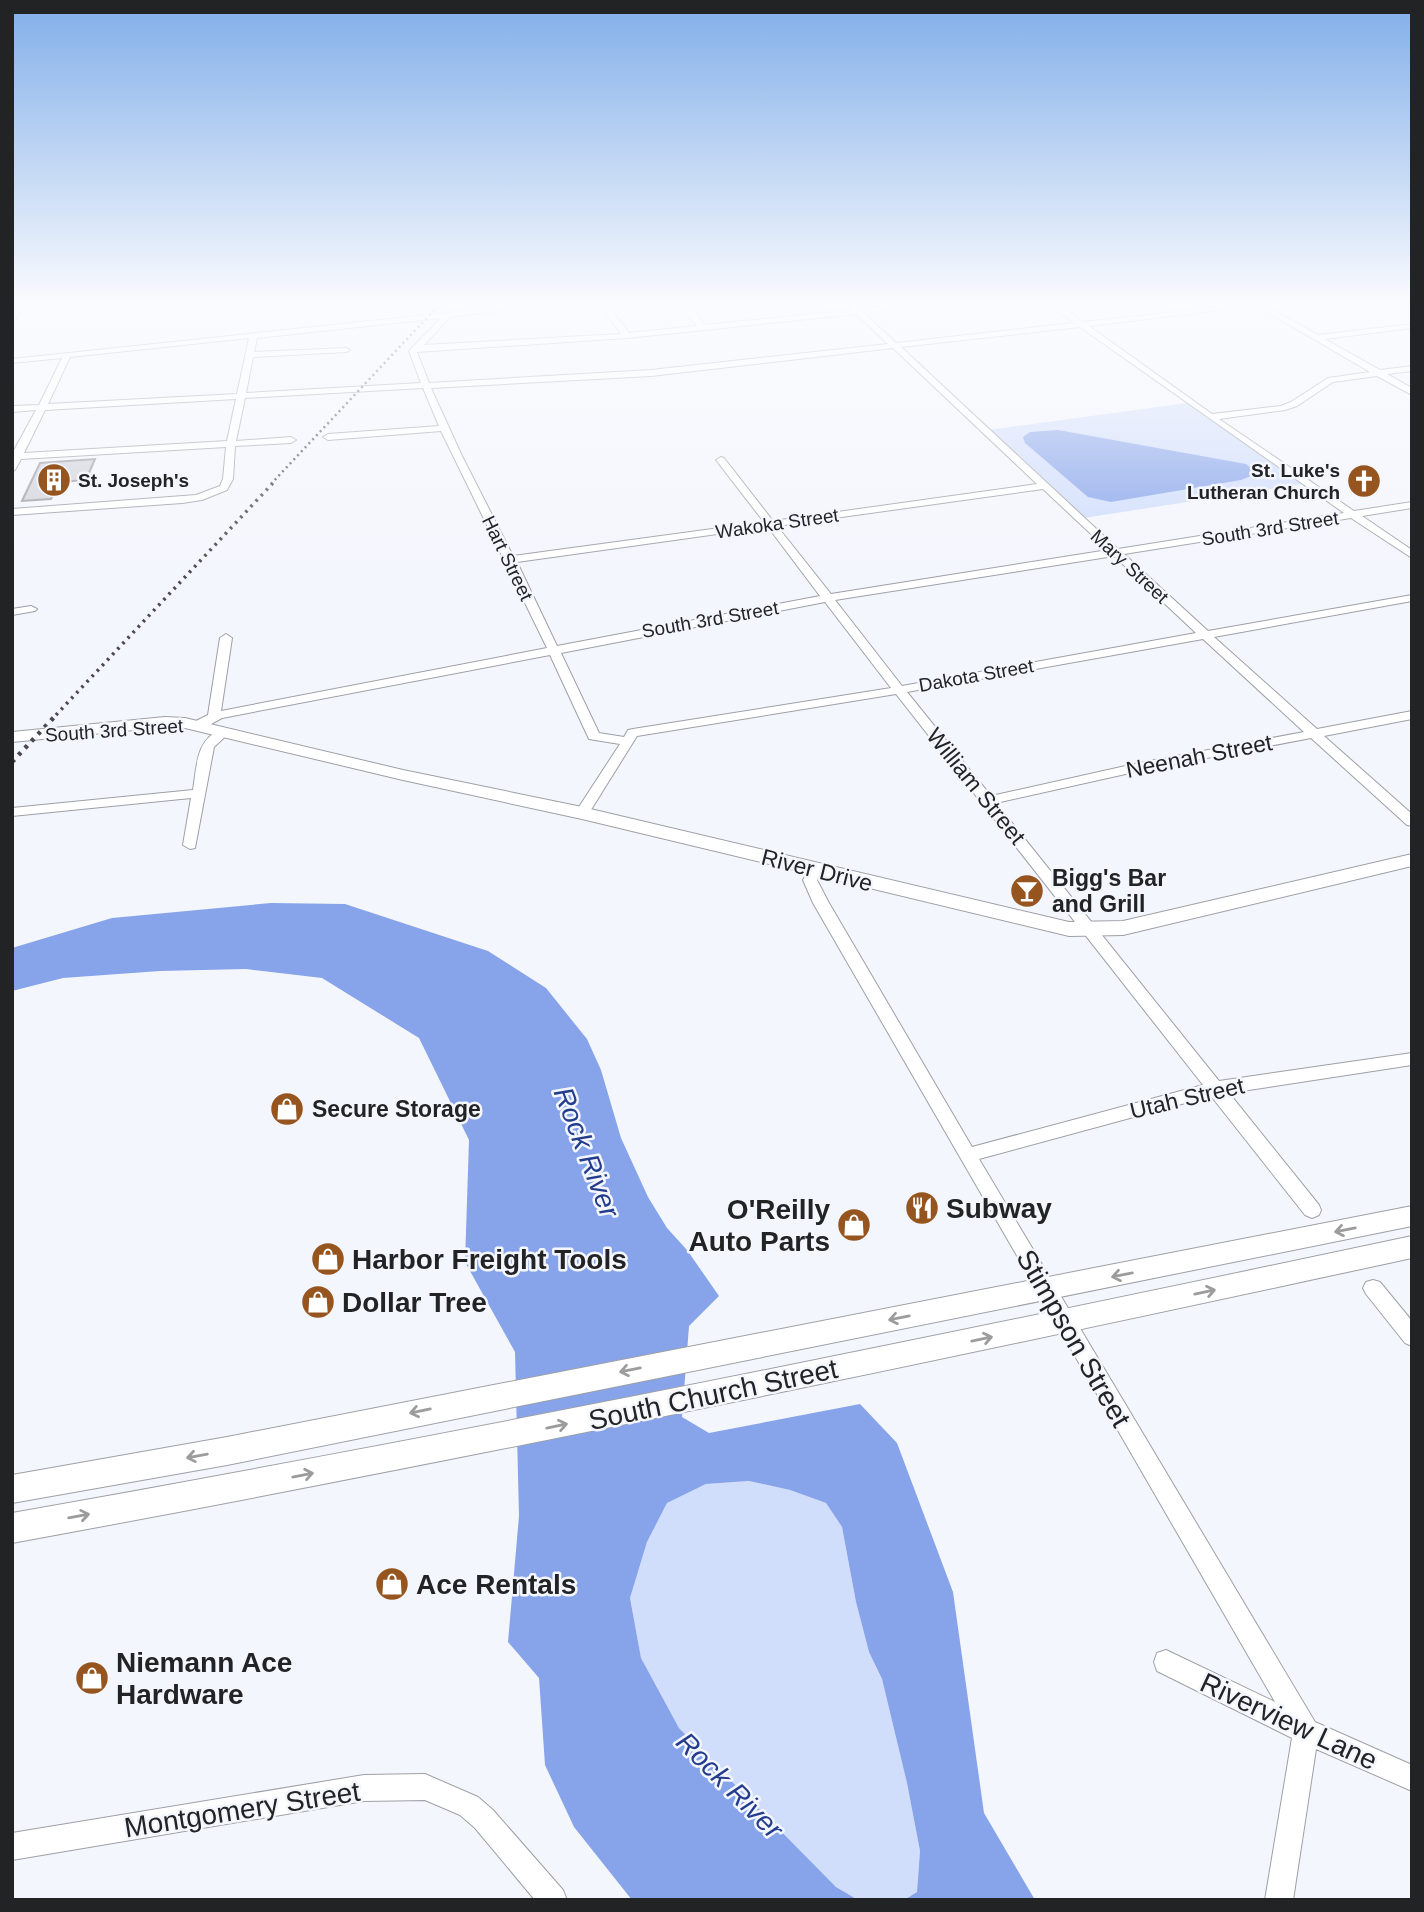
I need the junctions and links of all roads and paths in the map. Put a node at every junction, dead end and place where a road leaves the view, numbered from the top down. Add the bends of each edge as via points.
1 (49, 395) edge
2 (238, 395) edge
3 (242, 395) edge
4 (431, 395) edge
5 (947, 395) edge
6 (1181, 395) edge
7 (1308, 395) edge
8 (43, 407) junction
9 (12, 409) edge
10 (1211, 417) junction
11 (447, 428) junction
12 (328, 437) dead end
13 (291, 440) dead end
14 (231, 443) junction
15 (15, 457) edge
16 (721, 460) dead end
17 (12, 468) edge
18 (1045, 486) junction
19 (1412, 505) edge
20 (12, 512) edge
21 (1354, 514) junction
22 (770, 524) junction
23 (1116, 553) junction
24 (1412, 555) edge
25 (510, 560) junction
26 (827, 598) junction
27 (1412, 598) edge
28 (31, 609) dead end
29 (12, 612) edge
30 (1206, 636) junction
31 (226, 638) dead end
32 (551, 649) junction
33 (899, 690) junction
34 (1412, 715) edge
35 (218, 725) junction
36 (1313, 734) junction
37 (12, 737) edge
38 (627, 741) junction
39 (199, 793) junction
40 (988, 801) junction
41 (12, 813) edge
42 (582, 813) junction
43 (1412, 822) edge
44 (190, 845) dead end
45 (1412, 860) edge
46 (815, 870) junction
47 (1091, 931) junction
48 (1412, 1059) edge
49 (1216, 1088) junction
50 (967, 1155) junction
51 (1312, 1210) dead end
52 (1412, 1216) edge
53 (1412, 1247) edge
54 (1373, 1288) dead end
55 (1046, 1291) junction
56 (1064, 1322) junction
57 (1412, 1337) edge
58 (12, 1472) edge
59 (42, 1484) junction
60 (12, 1489) edge
61 (24, 1526) edge
62 (12, 1543) edge
63 (1166, 1662) dead end
64 (1306, 1731) junction
65 (1412, 1778) edge
66 (12, 1847) edge
67 (553, 1900) edge
68 (1279, 1900) edge

1 - 8 street
2 - 8 street
3 - 14 street
4 - 11 street, Hart Street
5 - 18 street, Mary Street
6 - 10 street
7 - 10 street via 1282,408
8 - 9 street
8 - 15 street
10 - 21 street
11 - 12 street
11 - 25 street, Hart Street
13 - 14 street
14 - 15 street
14 - 20 street via 224,488 198,498
15 - 17 street
16 - 22 street, William Street
18 - 22 street, Wakoka Street
18 - 23 street, Mary Street
19 - 21 street, South 3rd Street
21 - 23 street, South 3rd Street
21 - 24 street
22 - 25 street, Wakoka Street
22 - 26 street, William Street
23 - 26 street, South 3rd Street
23 - 30 street, Mary Street
25 - 32 street, Hart Street
26 - 32 street, South 3rd Street
26 - 33 street, William Street
27 - 30 street, Dakota Street
28 - 29 street
30 - 33 street, Dakota Street
30 - 36 street, Mary Street
31 - 35 street
32 - 35 street, South 3rd Street
32 - 38 street, Hart Street via 594,736
33 - 38 street, Dakota Street via 634,733
33 - 40 street, William Street
34 - 36 street, Neenah Street
35 - 37 main road, South 3rd Street via 165,722
35 - 39 street via 207,747
35 - 42 main road, River Drive via 403,775
36 - 40 street, Neenah Street via 1139,766
36 - 43 street, Mary Street
38 - 42 street
39 - 41 street
39 - 44 street
40 - 47 street, William Street
42 - 46 main road, River Drive
45 - 47 main road, River Drive via 1123,928
46 - 47 main road, River Drive via 1058,928
46 - 50 street, Stimpson Street via 810,880 821,903
47 - 49 street, William Street
48 - 49 street, Utah Street
49 - 50 street, Utah Street
49 - 51 street, William Street
50 - 55 street, Stimpson Street
52 -> 55 main road, South Church Street
56 -> 53 main road, South Church Street
54 - 57 street
55 - 56 street, Stimpson Street
55 -> 59 main road, South Church Street
61 -> 56 main road, South Church Street via 490,1440
56 - 64 street, Stimpson Street
58 - 59 main road
59 - 60 main road, South Church Street
61 - 62 main road
63 - 64 street, Riverview Lane
64 - 65 street, Riverview Lane
64 - 68 street
66 - 67 street, Montgomery Street via 365,1788 425,1787 469,1806

